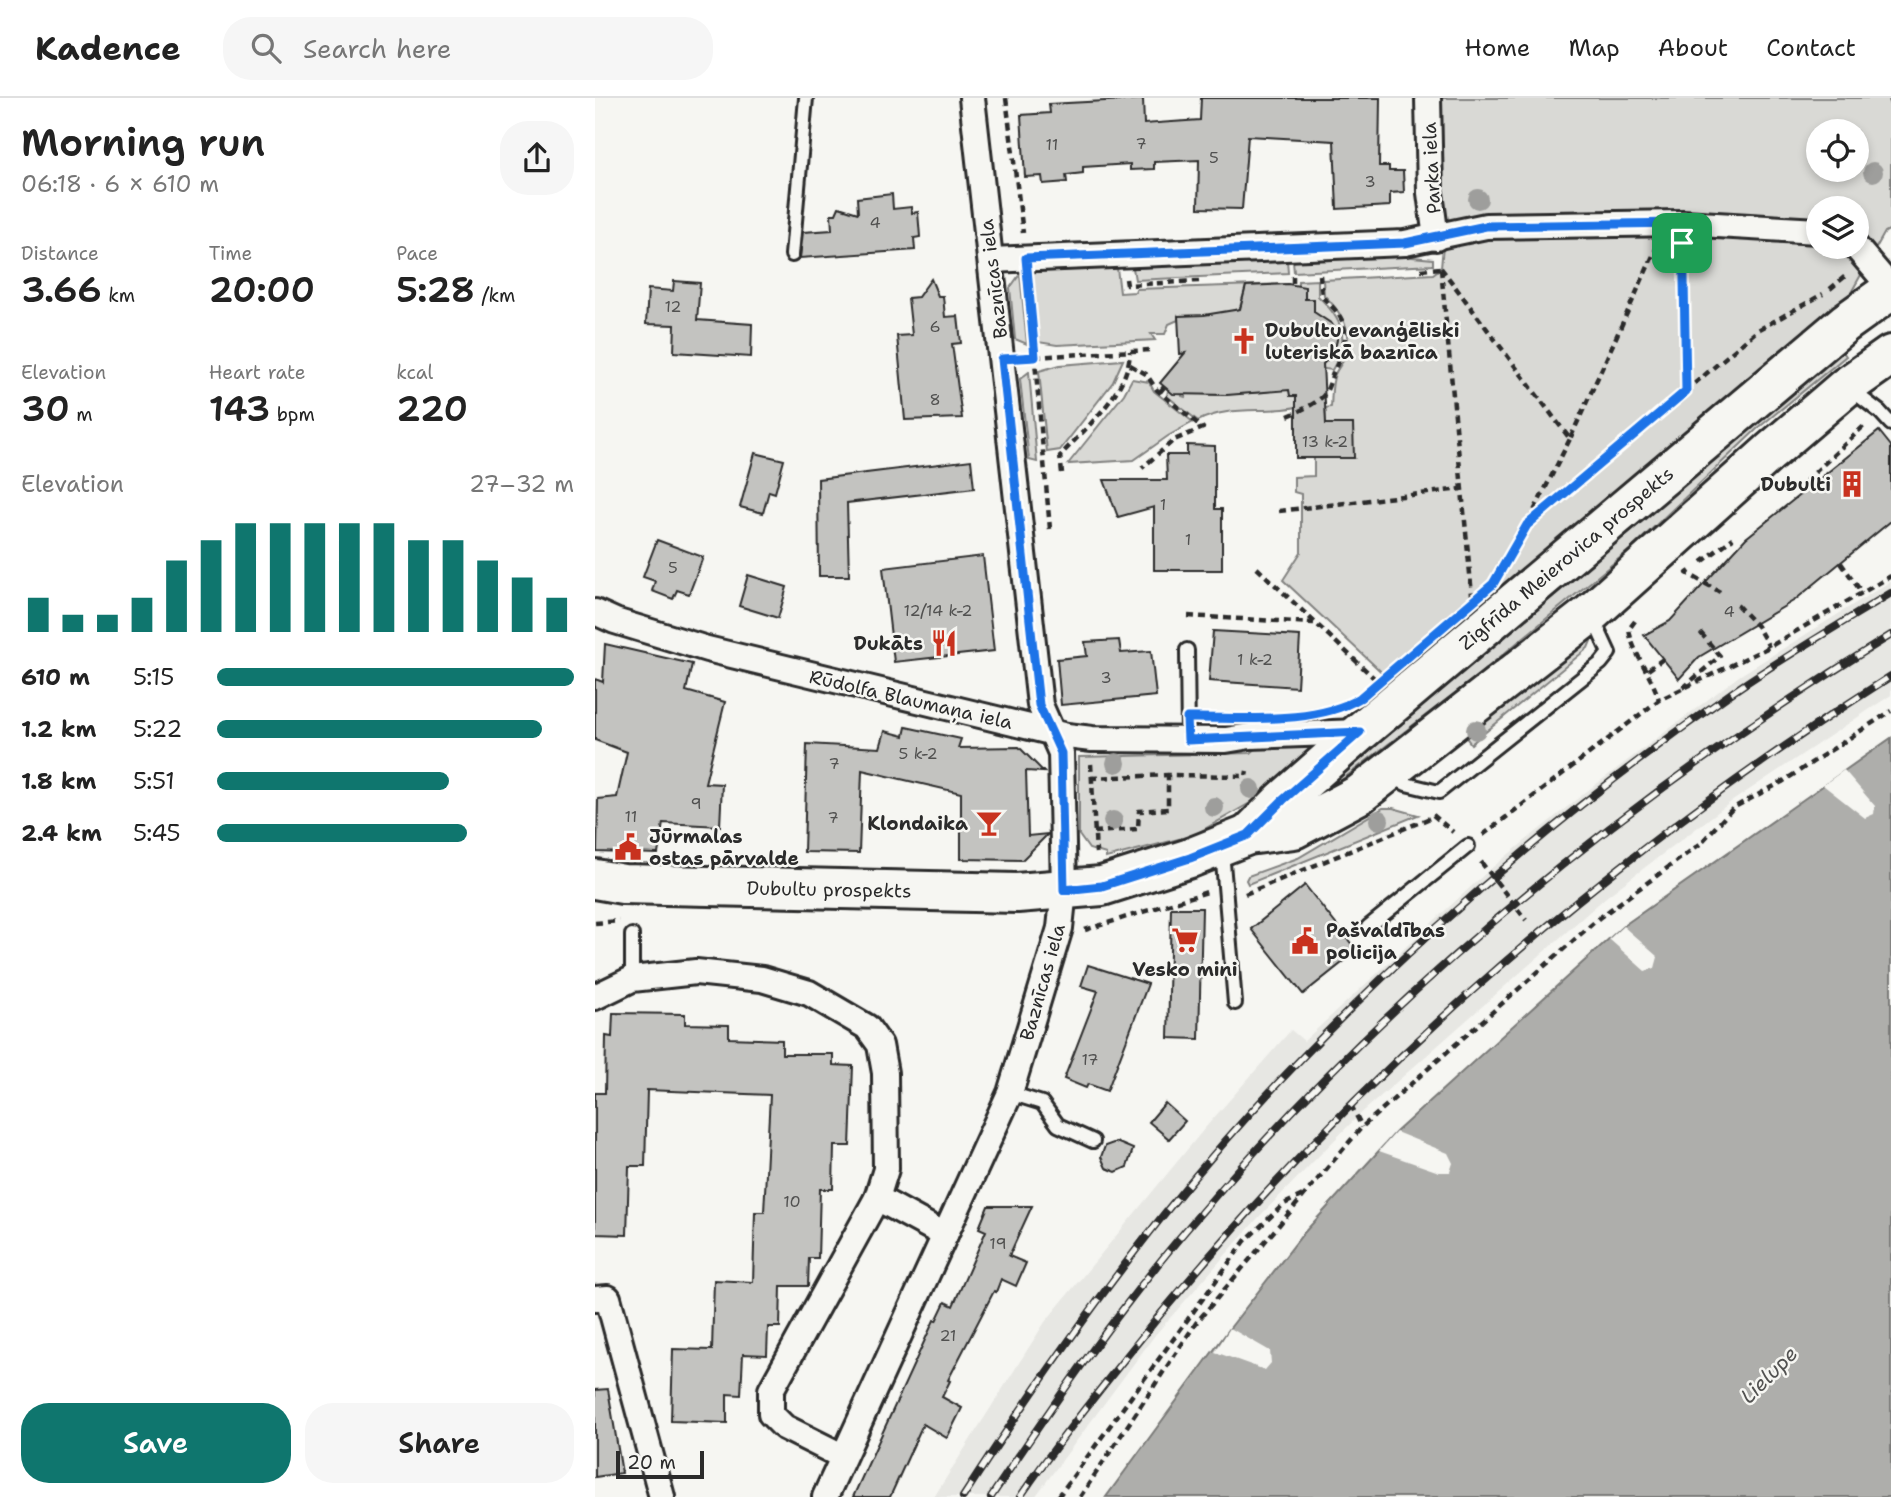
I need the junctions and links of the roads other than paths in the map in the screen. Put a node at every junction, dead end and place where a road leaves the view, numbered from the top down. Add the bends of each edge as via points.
1 (806, 98) edge
2 (972, 98) edge
3 (1428, 98) edge
4 (1806, 230) edge
5 (1436, 237) junction
6 (792, 255) dead end
7 (1866, 259) edge
8 (991, 260) junction
9 (1891, 289) edge
10 (1891, 355) edge
11 (1847, 386) junction
12 (1891, 424) edge
13 (595, 612) edge
14 (1187, 650) dead end
15 (1052, 732) junction
16 (1360, 732) junction
17 (1188, 740) junction
18 (1235, 841) junction
19 (1468, 846) road end
20 (604, 884) edge
21 (1064, 890) junction
22 (1368, 927) dead end
23 (632, 935) dead end
24 (632, 979) junction
25 (595, 997) edge
26 (1234, 1003) dead end
27 (1010, 1093) junction
28 (1093, 1141) dead end
29 (877, 1198) junction
30 (945, 1235) junction
31 (601, 1298) edge
32 (842, 1456) junction
33 (661, 1497) edge
34 (825, 1497) edge

1 - 6 lane
2 - 8 street, Baznīcas iela
3 - 5 street, Parka iela
4 - 5 street via 1673,223 1486,226
5 - 8 street via 1405,243
7 - 9 street
8 - 15 street, Baznīcas iela via 1039,705
9 - 16 main road, Zigfrīda Meierovica prospekts
10 - 11 main road, Zigfrīda Meierovica prospekts
11 - 12 lane
11 - 18 main road, Zigfrīda Meierovica prospekts via 1590,614 1360,794 1294,829
13 - 15 street, Rūdolfa Blaumaņa iela via 707,649
14 - 17 lane
15 - 17 street, Rūdolfa Blaumaņa iela via 1092,739
15 - 21 street, Baznīcas iela via 1061,753
16 - 17 street, Rūdolfa Blaumaņa iela
16 - 18 main road, Zigfrīda Meierovica prospekts
18 - 21 main road, Zigfrīda Meierovica prospekts via 1102,886
18 - 26 lane via 1225,886
19 - 22 lane
20 - 21 main road, Dubultu prospekts
21 - 27 street, Baznīcas iela via 1059,928
23 - 24 lane
24 - 25 street
24 - 29 street via 696,972 762,979 809,993 867,1027 880,1045 885,1073 886,1169
27 - 28 lane via 1042,1103 1058,1125
27 - 30 street, Baznīcas iela
29 - 30 street
29 - 32 street via 771,1391 771,1414 784,1427
30 - 32 street, Baznīcas iela
31 - 33 street
32 - 34 street, Baznīcas iela

